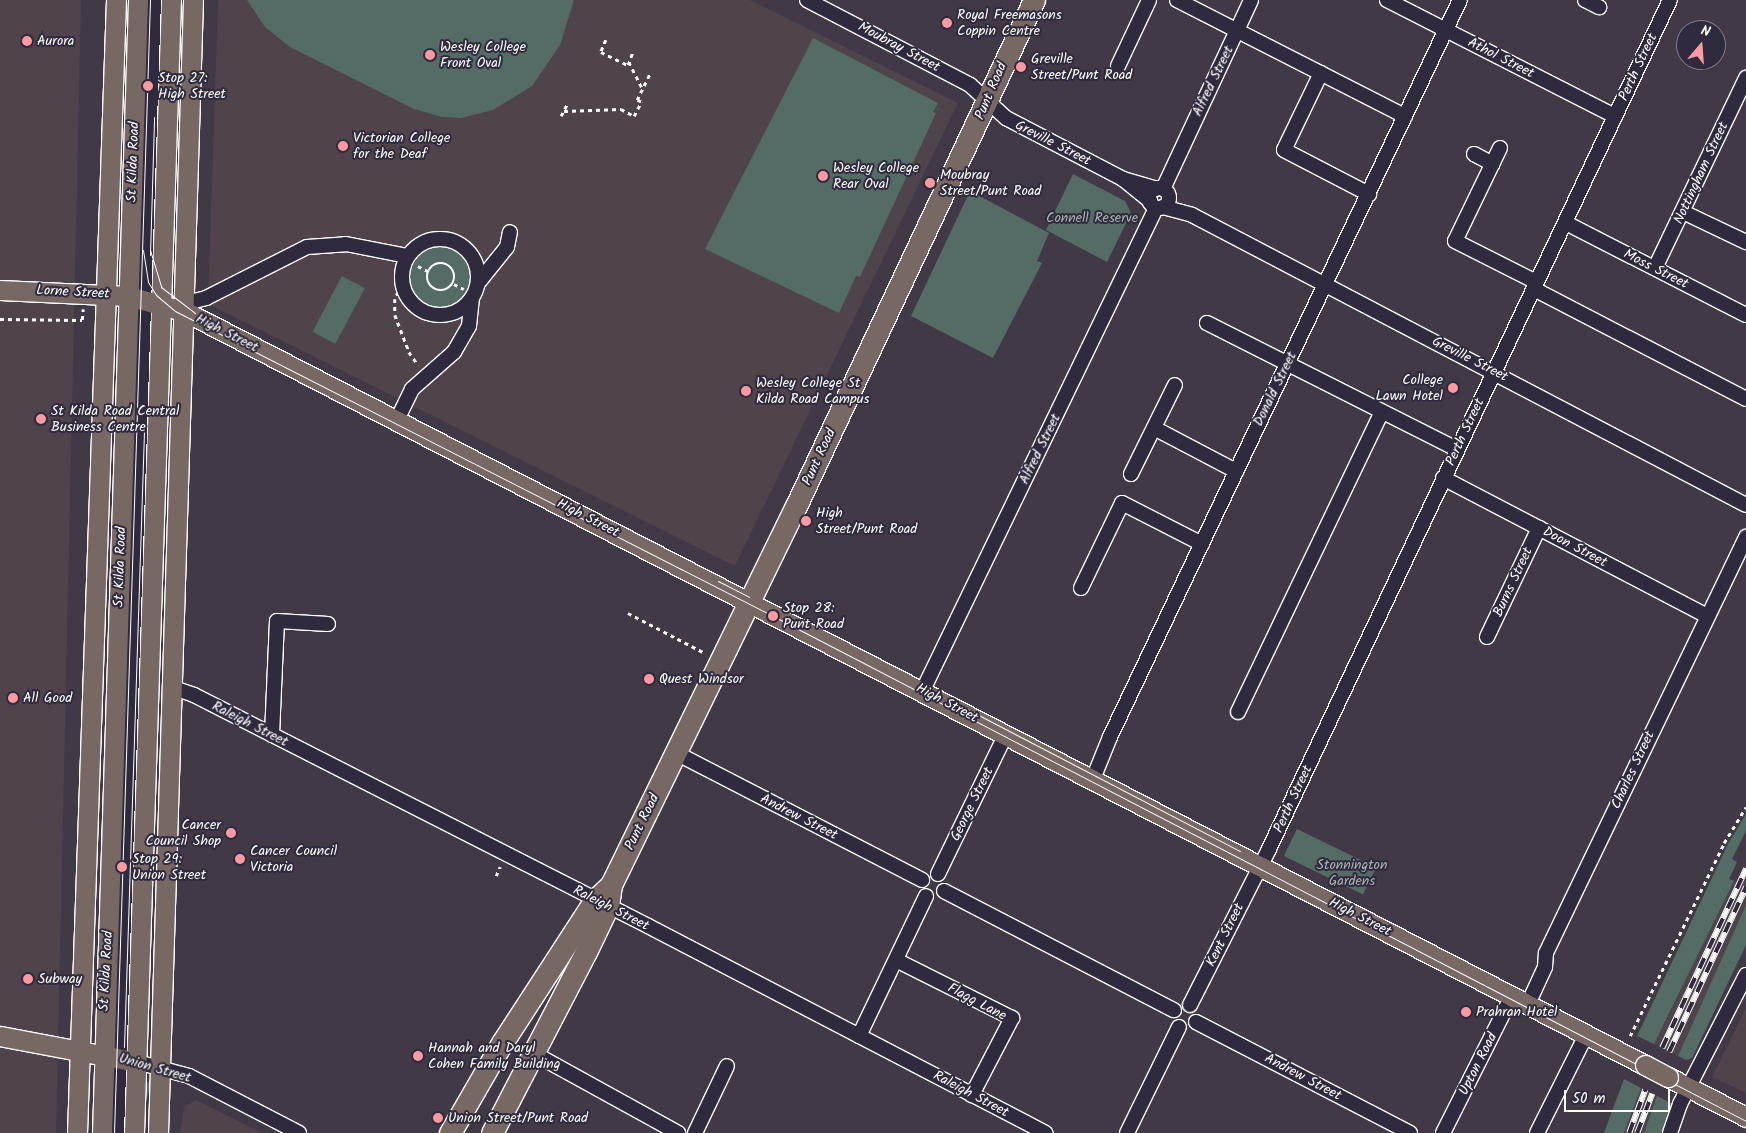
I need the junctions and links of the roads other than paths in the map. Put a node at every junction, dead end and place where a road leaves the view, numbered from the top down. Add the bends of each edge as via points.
1 (116, 0) edge
2 (138, 0) edge
3 (154, 0) edge
4 (171, 0) edge
5 (193, 0) edge
6 (807, 0) edge
7 (1034, 0) edge
8 (1149, 0) edge
9 (1177, 0) edge
10 (1251, 0) edge
11 (1387, 0) edge
12 (1460, 0) edge
13 (1586, 0) edge
14 (1670, 0) edge
15 (1599, 7) dead end
16 (1237, 30) junction
17 (1446, 30) junction
18 (1118, 66) dead end
19 (1321, 73) junction
20 (1746, 78) edge
21 (987, 100) junction
22 (1405, 116) junction
23 (1615, 116) junction
24 (1500, 148) dead end
25 (1474, 154) dead end
26 (1493, 164) junction
27 (1369, 194) junction
28 (1160, 198) junction
29 (1683, 212) junction
30 (1566, 223) junction
31 (510, 232) dead end
32 (1746, 242) edge
33 (408, 256) junction
34 (1655, 268) junction
35 (478, 283) junction
36 (1326, 284) junction
37 (1535, 285) junction
38 (0, 290) edge
39 (108, 293) junction
40 (472, 298) junction
41 (144, 299) junction
42 (186, 308) junction
43 (1746, 315) edge
44 (1207, 323) dead end
45 (1288, 363) junction
46 (1493, 371) junction
47 (1175, 385) dead end
48 (1746, 398) edge
49 (1381, 413) junction
50 (396, 420) junction
51 (1154, 428) junction
52 (1456, 449) junction
53 (1236, 470) junction
54 (1130, 474) dead end
55 (1443, 478) junction
56 (1746, 505) edge
57 (1539, 528) junction
58 (1746, 537) edge
59 (1202, 544) junction
60 (1081, 588) dead end
61 (750, 601) junction
62 (1707, 616) junction
63 (328, 624) dead end
64 (1487, 637) dead end
65 (174, 688) junction
66 (923, 690) junction
67 (1238, 712) dead end
68 (148, 730) junction
69 (1006, 734) junction
70 (272, 735) junction
71 (172, 750) junction
72 (676, 753) junction
73 (1094, 778) junction
74 (1260, 865) junction
75 (938, 874) junction
76 (922, 880) junction
77 (944, 891) junction
78 (926, 896) junction
79 (602, 903) junction
80 (896, 960) junction
81 (1746, 976) edge
82 (1741, 996) edge
83 (1520, 1000) junction
84 (1190, 1005) junction
85 (1174, 1010) junction
86 (1196, 1022) junction
87 (1179, 1027) junction
88 (1586, 1035) junction
89 (0, 1036) edge
90 (859, 1036) junction
91 (81, 1051) junction
92 (533, 1054) junction
93 (121, 1058) junction
94 (727, 1066) dead end
95 (162, 1068) junction
96 (1688, 1088) junction
97 (972, 1094) junction
98 (1746, 1117) edge
99 (1019, 1127) edge
100 (77, 1133) edge
101 (102, 1133) edge
102 (117, 1133) edge
103 (134, 1133) edge
104 (158, 1133) edge
105 (299, 1133) edge
106 (450, 1133) edge
107 (492, 1133) edge
108 (678, 1133) edge
109 (695, 1133) edge
110 (1045, 1133) edge
111 (1127, 1133) edge
112 (1410, 1133) edge
113 (1443, 1133) edge
114 (1537, 1133) edge
115 (1670, 1133) edge

1 - 39 main road, St Kilda Road
2 - 41 main road, St Kilda Road
3 - 41 street
4 - 41 main road, St Kilda Road
5 - 42 main road
6 - 21 street, Moubray Street via 970,85
7 - 21 highway, Punt Road
8 - 18 street
9 - 16 street
10 - 16 street, Alfred Street
11 - 17 street, Athol Street
12 - 17 street, Donald Street
13 - 15 street
14 - 23 street, Perth Street
16 - 19 street
16 - 28 street, Alfred Street
17 - 22 street, Donald Street
17 - 23 street, Athol Street
19 - 22 street
19 - 27 street via 1284,150
20 - 29 street, Nottingham Street
21 - 28 street, Greville Street via 1006,118
21 - 61 highway, Punt Road
22 - 27 street, Donald Street
23 - 30 street, Perth Street
24 - 26 street
25 - 26 street
26 - 37 street via 1455,241
27 - 36 street, Donald Street
28 - 36 street, Greville Street
28 - 66 street, Alfred Street
29 - 32 street
29 - 34 street, Nottingham Street
30 - 34 street, Moss Street
30 - 37 street, Perth Street
31 - 35 street via 507,247
33 - 35 street via 428,240 454,241 474,258
33 - 40 street via 402,285 416,306 439,315 463,308
33 - 42 street via 346,244 308,247
34 - 43 street, Moss Street
35 - 40 street
36 - 45 street, Donald Street
36 - 46 street, Greville Street
37 - 46 street, Perth Street
37 - 48 street
38 - 39 main road, Lorne Street
39 - 41 main road, Lorne Street
39 - 91 main road, St Kilda Road
40 - 50 street via 469,326 454,352 412,389
41 - 42 main road, High Street
41 - 68 main road, St Kilda Road
41 - 93 main road, St Kilda Road via 103,1017
42 - 50 main road, High Street
42 - 65 main road
44 - 45 street
45 - 49 street
45 - 53 street, Donald Street
46 - 52 street, Perth Street
46 - 56 street, Greville Street
47 - 51 street
49 - 52 street
49 - 67 street
50 - 61 main road, High Street
51 - 53 street
51 - 54 street
52 - 55 street, Perth Street
53 - 59 street, Donald Street
55 - 57 street, Doon Street
55 - 74 street, Perth Street
57 - 62 street, Doon Street
57 - 64 street, Burns Street
58 - 62 street, Charles Street
59 - 60 street via 1122,503
59 - 73 street, Donald Street
61 - 66 main road, High Street
61 - 72 highway, Punt Road
62 - 83 street, Charles Street via 1546,953 1545,967
63 - 70 street via 277,621
65 - 70 street, Raleigh Street
65 - 71 main road
66 - 69 main road, High Street
68 - 71 main road
68 - 93 main road, St Kilda Road
69 - 73 main road, High Street
69 - 75 street, George Street
70 - 79 street, Raleigh Street
71 - 95 main road
72 - 76 street, Andrew Street
72 - 79 highway, Punt Road
73 - 74 main road, High Street
74 - 83 main road, High Street
74 - 84 street, Kent Street
75 - 76 street via 930,873
75 - 77 street via 945,883
76 - 78 street via 921,891
77 - 78 street via 934,898
77 - 85 street
78 - 80 street
79 - 90 street, Raleigh Street
79 - 92 highway, Punt Road
79 - 106 highway, Punt Road via 487,1068
80 - 90 street
80 - 97 street, Flagg Lane via 1012,1018
81 - 82 street
82 - 96 street
83 - 88 main road, High Street
83 - 113 street, Upton Road
84 - 85 street via 1181,1004
84 - 86 street via 1198,1014
85 - 87 street via 1173,1018
86 - 87 street via 1187,1028
86 - 112 street, Andrew Street
87 - 111 street
88 - 96 main road, High Street, bridge
88 - 114 street
89 - 91 main road, Union Street
90 - 97 street, Raleigh Street
91 - 93 main road, Union Street
91 - 100 main road, St Kilda Road
92 - 107 highway, Punt Road
92 - 108 street
93 - 95 street, Union Street
93 - 101 main road, St Kilda Road
93 - 102 street
93 - 103 main road, St Kilda Road
94 - 109 street
95 - 104 main road
95 - 105 street, Union Street via 189,1076
96 - 98 main road, High Street
96 - 115 street
97 - 99 street, Raleigh Street
99 - 110 street, Raleigh Street

